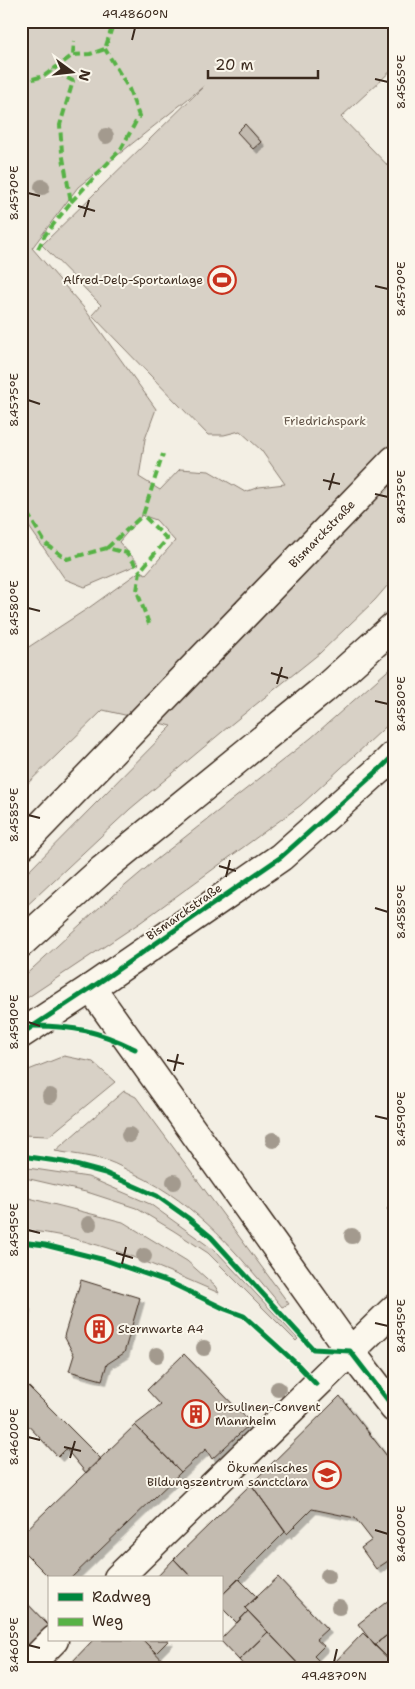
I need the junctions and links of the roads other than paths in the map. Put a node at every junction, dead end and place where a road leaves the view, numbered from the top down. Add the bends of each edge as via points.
1 (394, 460) edge
2 (394, 626) edge
3 (394, 755) edge
4 (21, 846) edge
5 (21, 943) edge
6 (91, 988) junction
7 (21, 1034) edge
8 (394, 1309) edge
9 (350, 1351) junction
10 (394, 1408) edge
11 (120, 1576) edge
12 (52, 1642) edge
13 (33, 1665) edge

1 - 4 main road, Bismarckstraße
2 - 5 main road via 323,690 104,869
3 - 6 main road, Bismarckstraße via 281,857
6 - 7 main road, Bismarckstraße
6 - 9 main road
8 - 9 main road
9 - 10 main road
9 - 11 main road
12 - 13 main road

